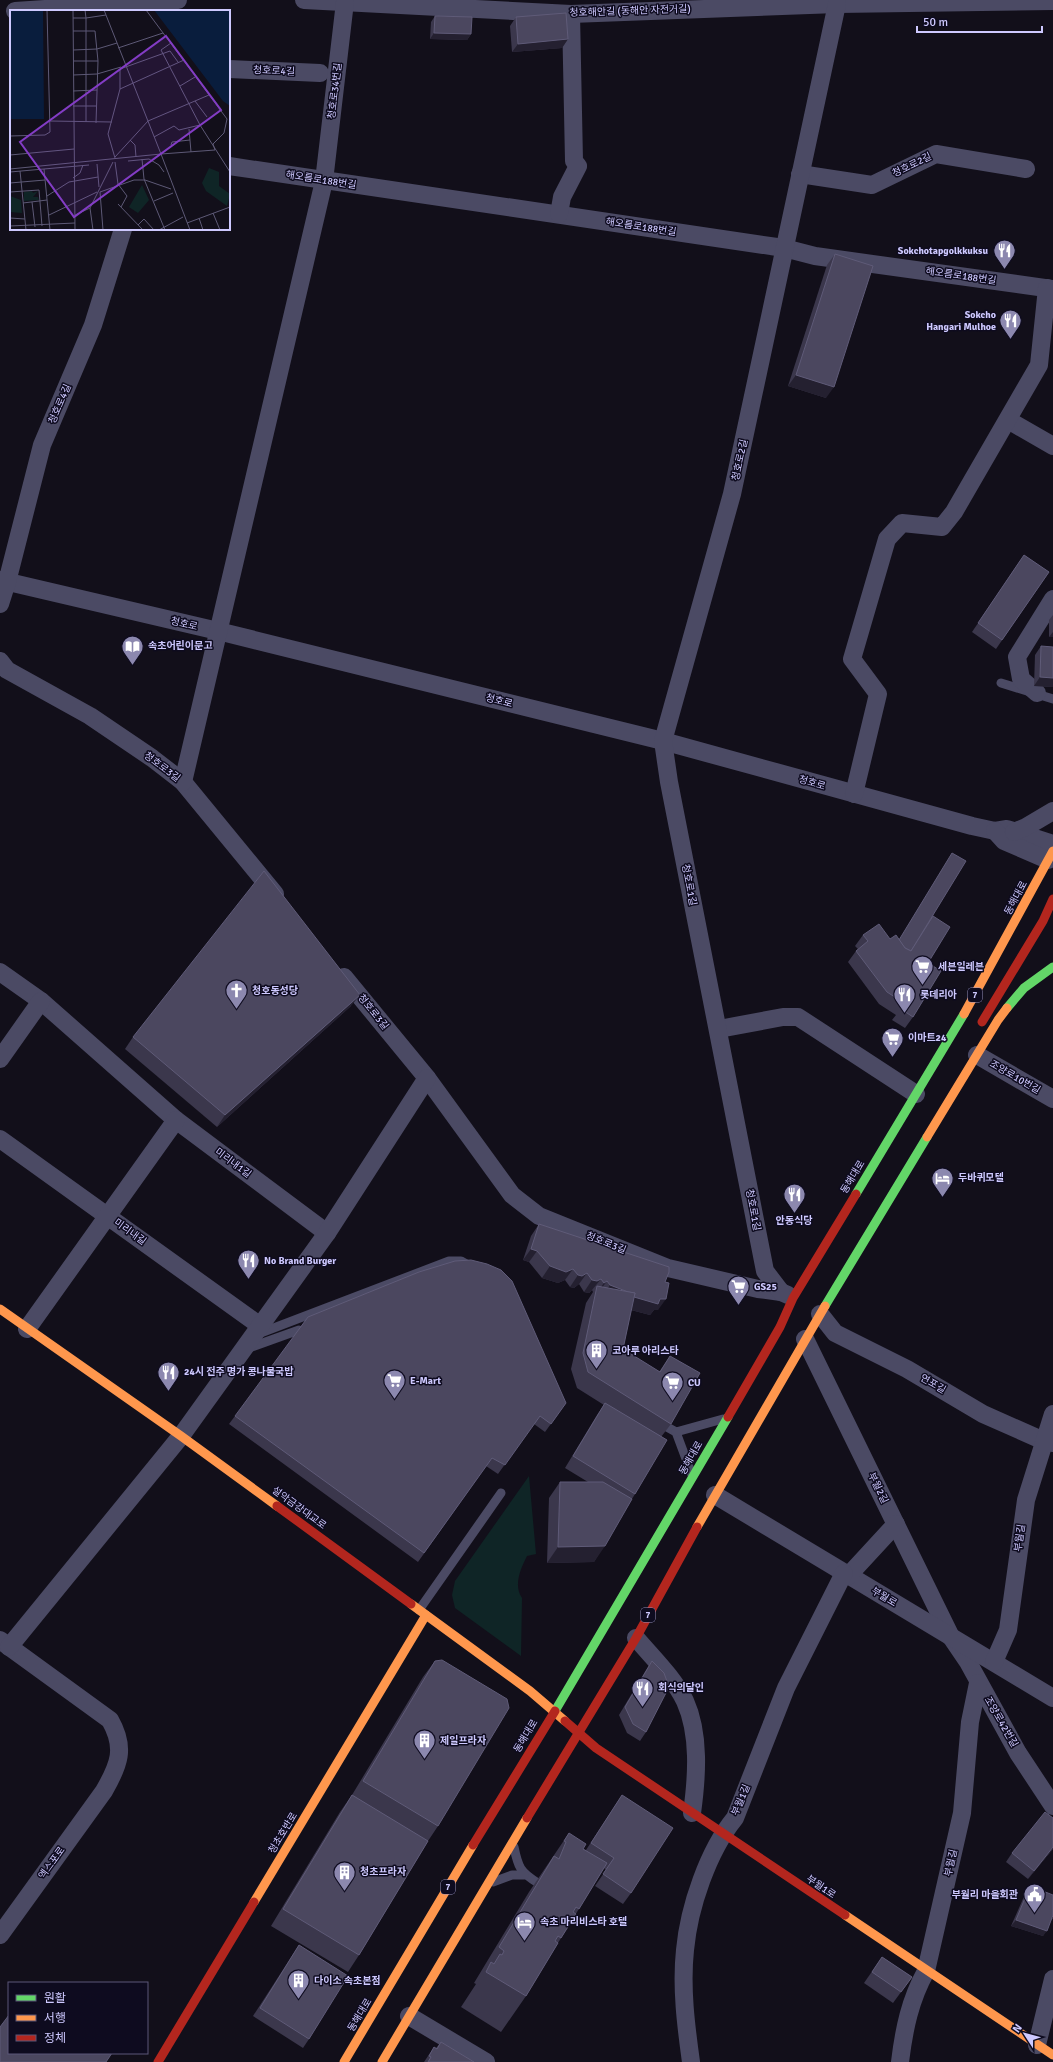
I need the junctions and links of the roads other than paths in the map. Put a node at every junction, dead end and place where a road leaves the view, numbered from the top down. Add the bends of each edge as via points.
1 (178, 0) edge
2 (304, 0) edge
3 (1053, 1) edge
4 (345, 2) junction
5 (837, 4) junction
6 (105, 8) edge
7 (45, 10) edge
8 (10, 11) edge
9 (0, 12) edge
10 (571, 14) junction
11 (230, 69) edge
12 (320, 73) dead end
13 (230, 166) edge
14 (1026, 168) dead end
15 (800, 174) junction
16 (324, 181) junction
17 (559, 214) junction
18 (123, 230) edge
19 (784, 248) junction
20 (1050, 289) edge
21 (1008, 420) junction
22 (1053, 446) edge
23 (4, 581) edge
24 (1053, 599) edge
25 (0, 604) edge
26 (218, 631) junction
27 (0, 661) edge
28 (1001, 683) dead end
29 (1045, 696) edge
30 (663, 741) junction
31 (183, 782) junction
32 (854, 794) junction
33 (1053, 810) edge
34 (995, 831) junction
35 (1014, 832) junction
36 (1052, 855) edge
37 (1053, 899) edge
38 (285, 906) edge
39 (331, 961) edge
40 (1053, 967) edge
41 (0, 972) edge
42 (41, 1001) junction
43 (979, 1027) dead end
44 (718, 1029) junction
45 (977, 1055) junction
46 (0, 1059) edge
47 (427, 1078) junction
48 (944, 1090) dead end
49 (916, 1094) junction
50 (1053, 1099) edge
51 (176, 1120) junction
52 (930, 1133) junction
53 (0, 1139) edge
54 (107, 1216) junction
55 (327, 1233) junction
56 (475, 1272) edge
57 (791, 1297) junction
58 (0, 1309) edge
59 (817, 1312) junction
60 (27, 1329) junction
61 (299, 1330) edge
62 (255, 1331) junction
63 (805, 1340) junction
64 (241, 1351) junction
65 (1053, 1414) edge
66 (728, 1417) junction
67 (667, 1427) edge
68 (676, 1432) junction
69 (181, 1436) junction
70 (1049, 1442) edge
71 (692, 1476) junction
72 (501, 1493) dead end
73 (716, 1495) junction
74 (896, 1524) junction
75 (846, 1575) junction
76 (423, 1612) junction
77 (951, 1637) junction
78 (636, 1638) junction
79 (5, 1644) edge
80 (994, 1662) junction
81 (978, 1683) junction
82 (1053, 1698) edge
83 (553, 1712) junction
84 (578, 1734) junction
85 (1053, 1806) edge
86 (692, 1813) junction
87 (722, 1833) junction
88 (513, 1841) junction
89 (524, 1875) junction
90 (538, 1883) edge
91 (486, 1885) junction
92 (0, 1935) edge
93 (926, 1971) junction
94 (1053, 1979) edge
95 (409, 2016) junction
96 (1037, 2045) junction
97 (1053, 2055) edge
98 (158, 2062) edge
99 (344, 2062) edge
100 (382, 2062) edge
101 (486, 2062) edge
102 (691, 2062) edge
103 (900, 2062) edge

1 - 6 street
2 - 4 street, 청호해안길 (동해안 자전거길)
3 - 5 street, 청호해안길 (동해안 자전거길)
4 - 10 street, 청호해안길 (동해안 자전거길)
4 - 16 street, 청호로34번길
5 - 10 street, 청호해안길 (동해안 자전거길)
5 - 15 street, 청호로2길
6 - 7 street
8 - 9 street
10 - 17 street via 574,161 578,166 562,197
11 - 12 street, 청호로4길
13 - 16 street, 해오름로188번길
14 - 15 street, 청호로2길 via 936,154 872,185
15 - 19 street, 청호로2길
16 - 17 street, 해오름로188번길
16 - 26 street, 청호로34번길
17 - 19 street, 해오름로188번길
18 - 23 street, 청호로4길 via 93,325 42,445
19 - 20 street, 해오름로188번길 via 815,256
19 - 30 street, 청호로2길 via 732,494
20 - 21 street via 1039,365
21 - 22 street
21 - 32 street via 954,512 942,527 902,523 888,538 852,659 878,694
23 - 25 street
23 - 26 street, 청호로
24 - 29 street via 1018,657 1021,678
26 - 30 street, 청호로
26 - 31 street, 청호로34번길
27 - 31 street, 청호로3길 via 7,670 96,720
28 - 29 lane
30 - 32 street, 청호로
30 - 44 street, 청호로1길
31 - 38 street, 청호로3길
32 - 34 street, 청호로
33 - 35 street
34 - 35 street, 청호로 via 1007,829
34 - 36 street, 청호로 via 1004,841
35 - 36 street, 청호로
36 - 49 main road, 동해대로 / 7 via 975,996
37 - 43 main road, 7
39 - 47 street, 청호로3길
40 - 45 main road, 7 via 1024,988 998,1020
41 - 42 street, 미리내1길
42 - 46 street
42 - 51 street, 미리내1길
44 - 49 street via 783,1017 798,1017
44 - 57 street, 청호로1길 via 765,1271
45 - 50 street, 조양로10번길
45 - 52 main road, 7
47 - 55 street
47 - 57 street, 청호로3길 via 512,1195 539,1216 668,1268
48 - 52 main road, 7
49 - 57 main road, 동해대로 / 7
51 - 54 street
51 - 55 street, 미리내1길
52 - 59 main road, 7
53 - 54 street, 미리내길
54 - 60 street
54 - 62 street, 미리내길
55 - 62 street
56 - 62 lane via 461,1261 449,1261
57 - 66 main road, 동해대로 / 7 via 780,1326
58 - 60 main road, 설악금강대교로
59 - 63 main road, 7
59 - 70 street, 연포길 via 835,1333 907,1369 983,1414
60 - 69 main road, 설악금강대교로
61 - 64 lane
62 - 64 street
63 - 73 main road, 7
63 - 74 street, 부월2길
64 - 69 street
65 - 70 street, 부월길
66 - 68 lane
66 - 71 main road, 동해대로 / 7
67 - 68 lane
68 - 71 lane
69 - 76 main road, 설악금강대교로
69 - 79 street
70 - 80 street, 부월길 via 1026,1500 1008,1630
71 - 83 main road, 동해대로 / 7 via 579,1672
72 - 76 lane
73 - 75 street, 부월로
73 - 78 main road, 7
74 - 75 street, 부월1길
74 - 77 street, 부월2길
75 - 77 street, 부월로
75 - 87 street, 부월1길 via 786,1688 735,1818
76 - 83 main road, 설악금강대교로 via 530,1691
76 - 98 main road, 청초호반로
77 - 80 street, 부월로
77 - 81 street, 조양로42번길 via 968,1662
78 - 84 main road, 7
78 - 86 street via 672,1680 689,1713 696,1761
79 - 92 street, 엑스포로 via 110,1720 119,1741 120,1753 116,1771 104,1791
80 - 82 street, 부월로
81 - 85 street, 조양로42번길 via 1018,1753
81 - 93 street, 부월길 via 970,1722 962,1812
83 - 84 main road, 설악금강대교로
83 - 99 main road, 동해대로 / 7
84 - 86 main road, 부월1로
84 - 88 main road, 7
86 - 87 main road, 부월1로
87 - 93 main road, 부월1로
87 - 102 street, 부월1길 via 700,1881 685,1950 686,2028
88 - 89 lane via 516,1860
88 - 91 main road, 7
89 - 90 lane
89 - 91 lane via 501,1878
91 - 95 main road, 7
93 - 96 main road, 부월1로
93 - 103 street, 부월길 via 916,1989 904,2028
94 - 96 street
95 - 100 main road, 7
95 - 101 street
96 - 97 main road, 부월1로

